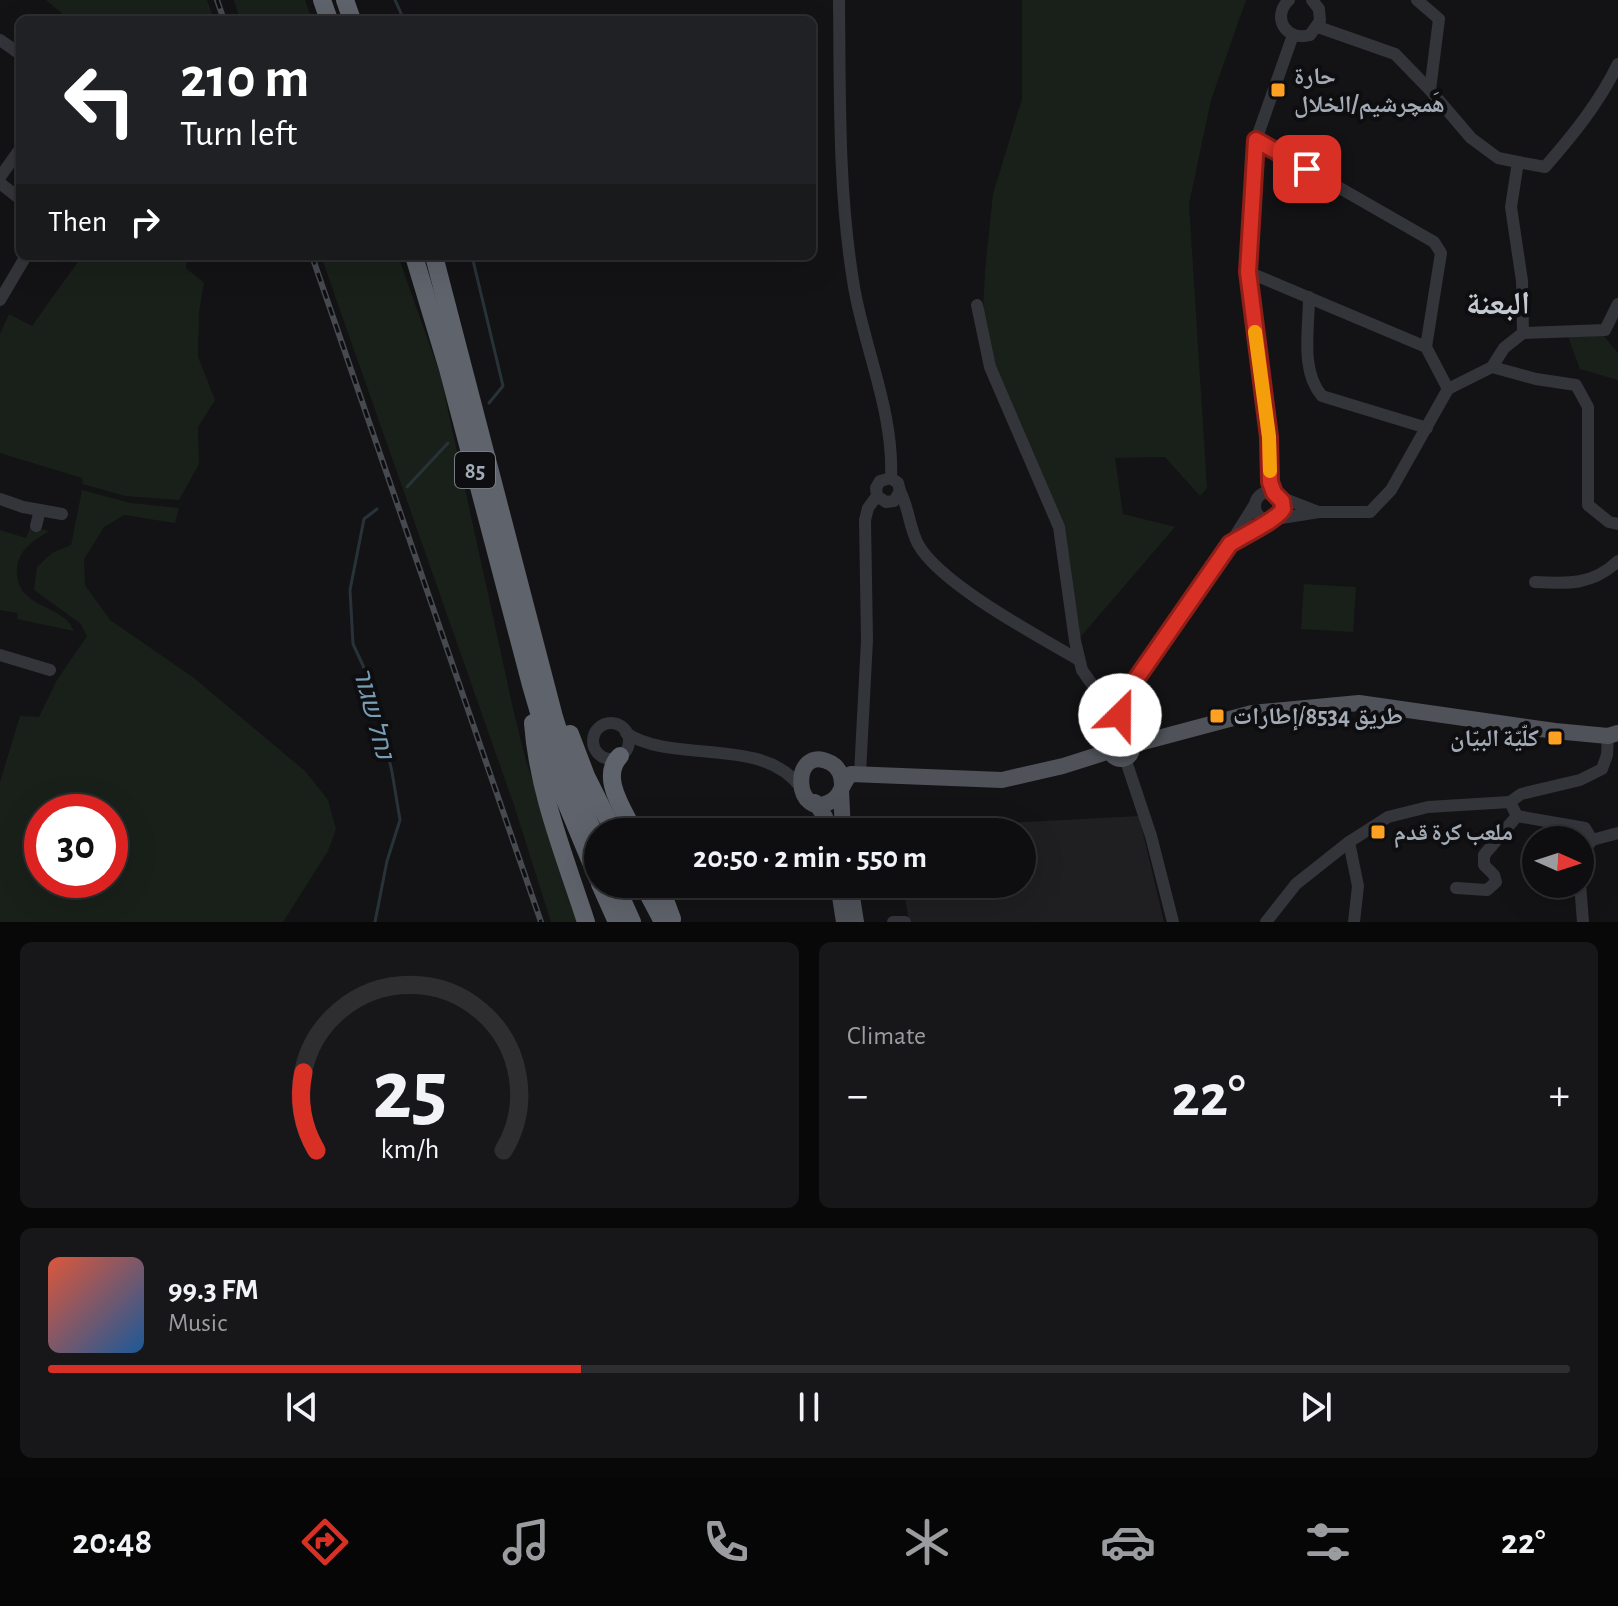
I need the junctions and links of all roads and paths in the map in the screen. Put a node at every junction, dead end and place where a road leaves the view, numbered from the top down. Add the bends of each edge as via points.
1 (839, 0) edge
2 (1312, 0) edge
3 (1417, 0) edge
4 (1281, 2) edge
5 (1318, 27) junction
6 (1293, 35) junction
7 (1618, 64) edge
8 (1430, 90) junction
9 (1256, 140) junction
10 (16, 155) edge
11 (1518, 162) junction
12 (0, 177) edge
13 (0, 183) edge
14 (16, 196) edge
15 (24, 260) edge
16 (415, 260) edge
17 (435, 260) edge
18 (1248, 272) junction
19 (1309, 297) junction
20 (0, 300) edge
21 (1618, 304) edge
22 (977, 305) dead end
23 (1523, 333) junction
24 (1426, 347) junction
25 (1492, 367) junction
26 (1448, 389) junction
27 (1427, 428) junction
28 (1269, 437) junction
29 (891, 478) junction
30 (900, 491) junction
31 (1277, 495) junction
32 (877, 496) junction
33 (0, 499) edge
34 (1256, 501) junction
35 (40, 510) junction
36 (1319, 512) junction
37 (62, 514) dead end
38 (1273, 520) junction
39 (1618, 524) edge
40 (36, 526) dead end
41 (1230, 544) junction
42 (1618, 561) edge
43 (1535, 582) dead end
44 (534, 647) junction
45 (42, 652) dead end
46 (0, 655) edge
47 (1079, 660) junction
48 (37, 665) junction
49 (50, 670) dead end
50 (531, 685) junction
51 (1120, 715) junction
52 (626, 733) junction
53 (1613, 734) edge
54 (661, 746) junction
55 (1122, 748) junction
56 (622, 754) junction
57 (808, 765) junction
58 (834, 765) junction
59 (774, 766) junction
60 (861, 770) junction
61 (801, 788) junction
62 (842, 788) junction
63 (815, 802) junction
64 (1510, 802) junction
65 (1517, 816) junction
66 (588, 818) edge
67 (607, 818) edge
68 (628, 818) edge
69 (825, 818) edge
70 (843, 818) edge
71 (1574, 826) edge
72 (1618, 833) edge
73 (1594, 839) edge
74 (1349, 842) junction
75 (584, 846) edge
76 (1456, 888) dead end
77 (606, 898) edge
78 (621, 898) edge
79 (650, 898) edge
80 (664, 898) edge
81 (840, 898) edge
82 (852, 898) edge
83 (1581, 898) edge
84 (586, 922) edge
85 (617, 922) edge
86 (632, 922) edge
87 (663, 922) edge
88 (673, 922) edge
89 (844, 922) edge
90 (856, 922) edge
91 (893, 922) edge
92 (905, 922) edge
93 (1173, 922) edge
94 (1266, 922) edge
95 (1354, 922) edge
96 (1583, 922) edge

1 - 29 street via 840,143 853,283 888,432
2 - 5 street via 1321,15
3 - 8 street via 1439,19
4 - 6 street via 1283,27
5 - 6 street via 1310,35
5 - 8 street via 1395,54
6 - 9 street
7 - 11 street via 1607,88 1545,167
8 - 11 street via 1471,138 1498,158
9 - 18 street
9 - 24 street via 1434,242 1441,253
10 - 12 street
11 - 23 street via 1511,207
13 - 14 street
15 - 20 street
16 - 50 highway, 85
17 - 44 highway, 85
18 - 19 street
18 - 28 street
19 - 24 street
19 - 27 street via 1309,372 1322,396
21 - 23 street via 1605,330
22 - 47 street via 990,367 1059,527
23 - 25 street
24 - 26 street
25 - 26 street
25 - 39 street via 1576,385 1588,407 1588,505
26 - 27 street
27 - 36 street via 1391,490 1370,512
28 - 31 street via 1270,482
28 - 34 street
29 - 30 street
29 - 32 street via 880,481
30 - 32 street via 890,502
30 - 47 street via 919,545 941,570
31 - 34 street via 1263,493
31 - 36 street
31 - 38 street via 1283,509
32 - 60 street via 865,520
33 - 35 street
34 - 38 street via 1259,516
34 - 41 street
35 - 37 street
35 - 40 street
36 - 38 street
38 - 41 street
41 - 51 street via 1130,688
42 - 43 street via 1586,582
44 - 66 highway, 85
44 - 67 highway
45 - 48 street
46 - 48 street
47 - 51 street via 1107,706
48 - 49 street
50 - 75 highway, 85 via 563,795
50 - 84 highway via 536,760
51 - 55 street
52 - 54 street
52 - 56 street
52 - 56 street via 609,723 593,738 603,757
53 - 55 main road via 1359,703 1252,713
53 - 64 street via 1602,769
54 - 56 street
54 - 59 street
55 - 60 main road via 1002,780
55 - 93 street
56 - 68 highway via 610,777
57 - 58 main road
57 - 59 street
57 - 61 main road via 800,777
58 - 60 main road
58 - 62 main road
59 - 61 street
60 - 62 main road
61 - 63 main road
62 - 63 main road via 829,802
62 - 70 main road
63 - 69 main road
64 - 65 street
64 - 74 street via 1428,807 1388,817
65 - 71 street
65 - 76 street via 1484,855 1484,865 1496,882 1487,890
72 - 73 street
74 - 94 street via 1296,884
74 - 95 street via 1358,886
77 - 85 highway, 85
78 - 86 highway
79 - 87 highway
80 - 88 highway
81 - 89 main road
82 - 90 main road
83 - 96 street
91 - 92 street

